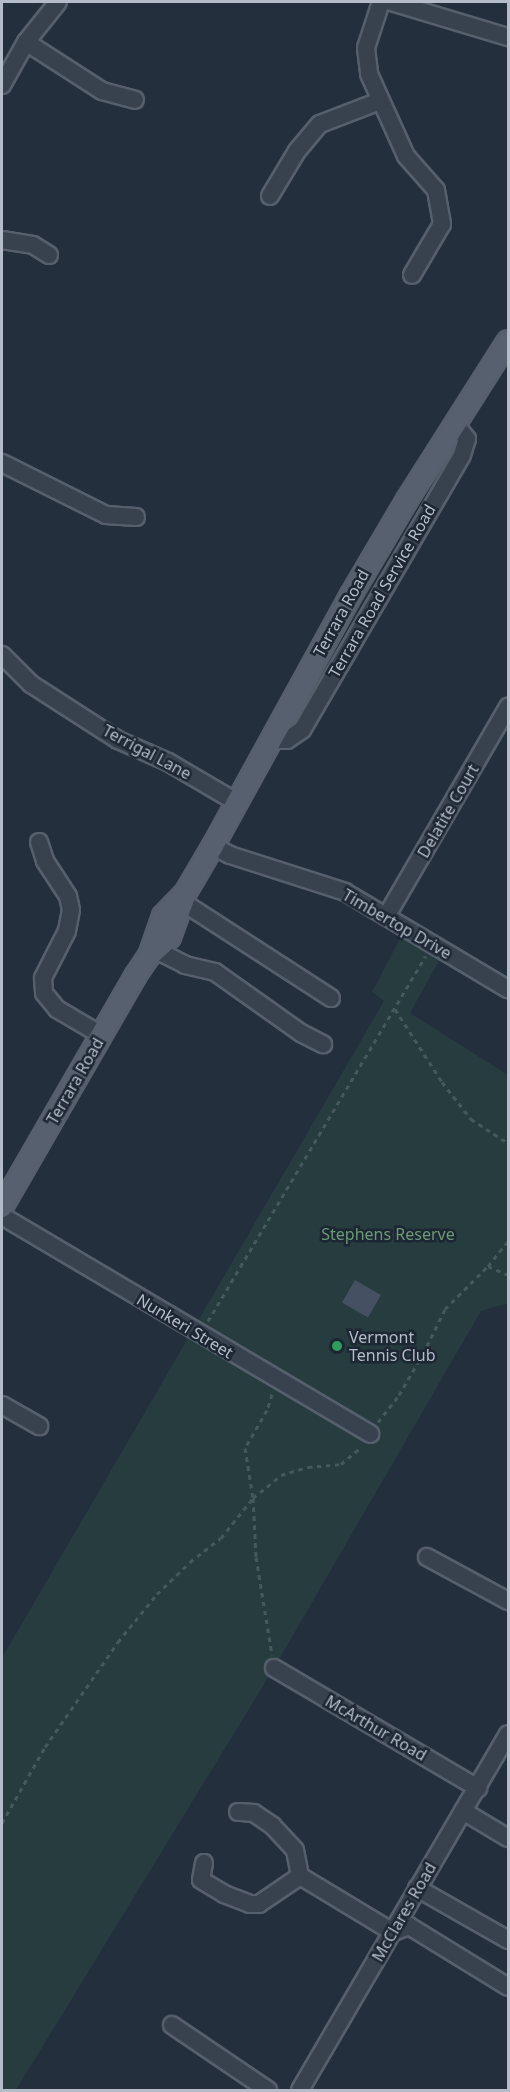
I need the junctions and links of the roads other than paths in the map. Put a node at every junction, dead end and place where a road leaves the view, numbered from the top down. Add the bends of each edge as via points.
1 (58, 2) edge
2 (381, 2) edge
3 (391, 2) edge
4 (508, 37) edge
5 (26, 42) junction
6 (2, 85) edge
7 (135, 100) dead end
8 (380, 101) junction
9 (270, 196) dead end
10 (2, 240) edge
11 (49, 255) dead end
12 (412, 275) dead end
13 (508, 342) edge
14 (2, 463) edge
15 (136, 517) dead end
16 (2, 655) edge
17 (508, 707) edge
18 (238, 803) junction
19 (39, 842) dead end
20 (213, 846) junction
21 (183, 898) junction
22 (387, 915) junction
23 (152, 951) junction
24 (508, 989) edge
25 (331, 998) dead end
26 (101, 1035) junction
27 (323, 1044) dead end
28 (2, 1207) edge
29 (2, 1216) edge
30 (2, 1405) edge
31 (39, 1426) dead end
32 (370, 1434) road end
33 (427, 1557) dead end
34 (508, 1601) edge
35 (274, 1668) road end
36 (508, 1734) edge
37 (478, 1788) junction
38 (464, 1811) junction
39 (238, 1812) dead end
40 (508, 1838) edge
41 (204, 1863) dead end
42 (300, 1876) junction
43 (417, 1888) junction
44 (393, 1932) junction
45 (508, 1940) edge
46 (508, 1988) edge
47 (171, 2025) dead end
48 (268, 2091) edge
49 (300, 2091) edge

1 - 5 street
2 - 8 street via 366,48 369,74
3 - 4 street
5 - 6 street
5 - 7 street via 102,91
8 - 9 street via 320,124 297,151
8 - 12 street via 406,156 436,190 442,224
10 - 11 street via 33,245
13 - 18 main road, Terrara Road via 351,595
14 - 15 street via 106,515
16 - 18 street, Terrigal Lane via 30,684 118,741 168,762
17 - 22 street, Delatite Court
18 - 20 main road, Terrara Road
19 - 26 street via 45,861 68,896 71,910 68,931 43,978 44,993 57,1009
20 - 21 main road, Terrara Road
20 - 22 street, Timbertop Drive via 345,892
21 - 23 main road, Terrara Road via 163,916
21 - 25 street
22 - 24 street, Timbertop Drive
23 - 26 main road, Terrara Road
23 - 27 street via 215,972 301,1033
26 - 28 main road, Terrara Road
29 - 32 street, Nunkeri Street
30 - 31 street
33 - 34 street
35 - 37 street, McArthur Road
36 - 37 street, McClares Road
37 - 38 street, McClares Road
38 - 40 street
38 - 43 street, McClares Road
39 - 42 street via 254,1813 273,1826 295,1850
41 - 42 street via 201,1880 250,1904 258,1904
42 - 44 street
43 - 44 street, McClares Road
43 - 45 street
44 - 46 street via 409,1926
44 - 49 street, McClares Road
47 - 48 street

